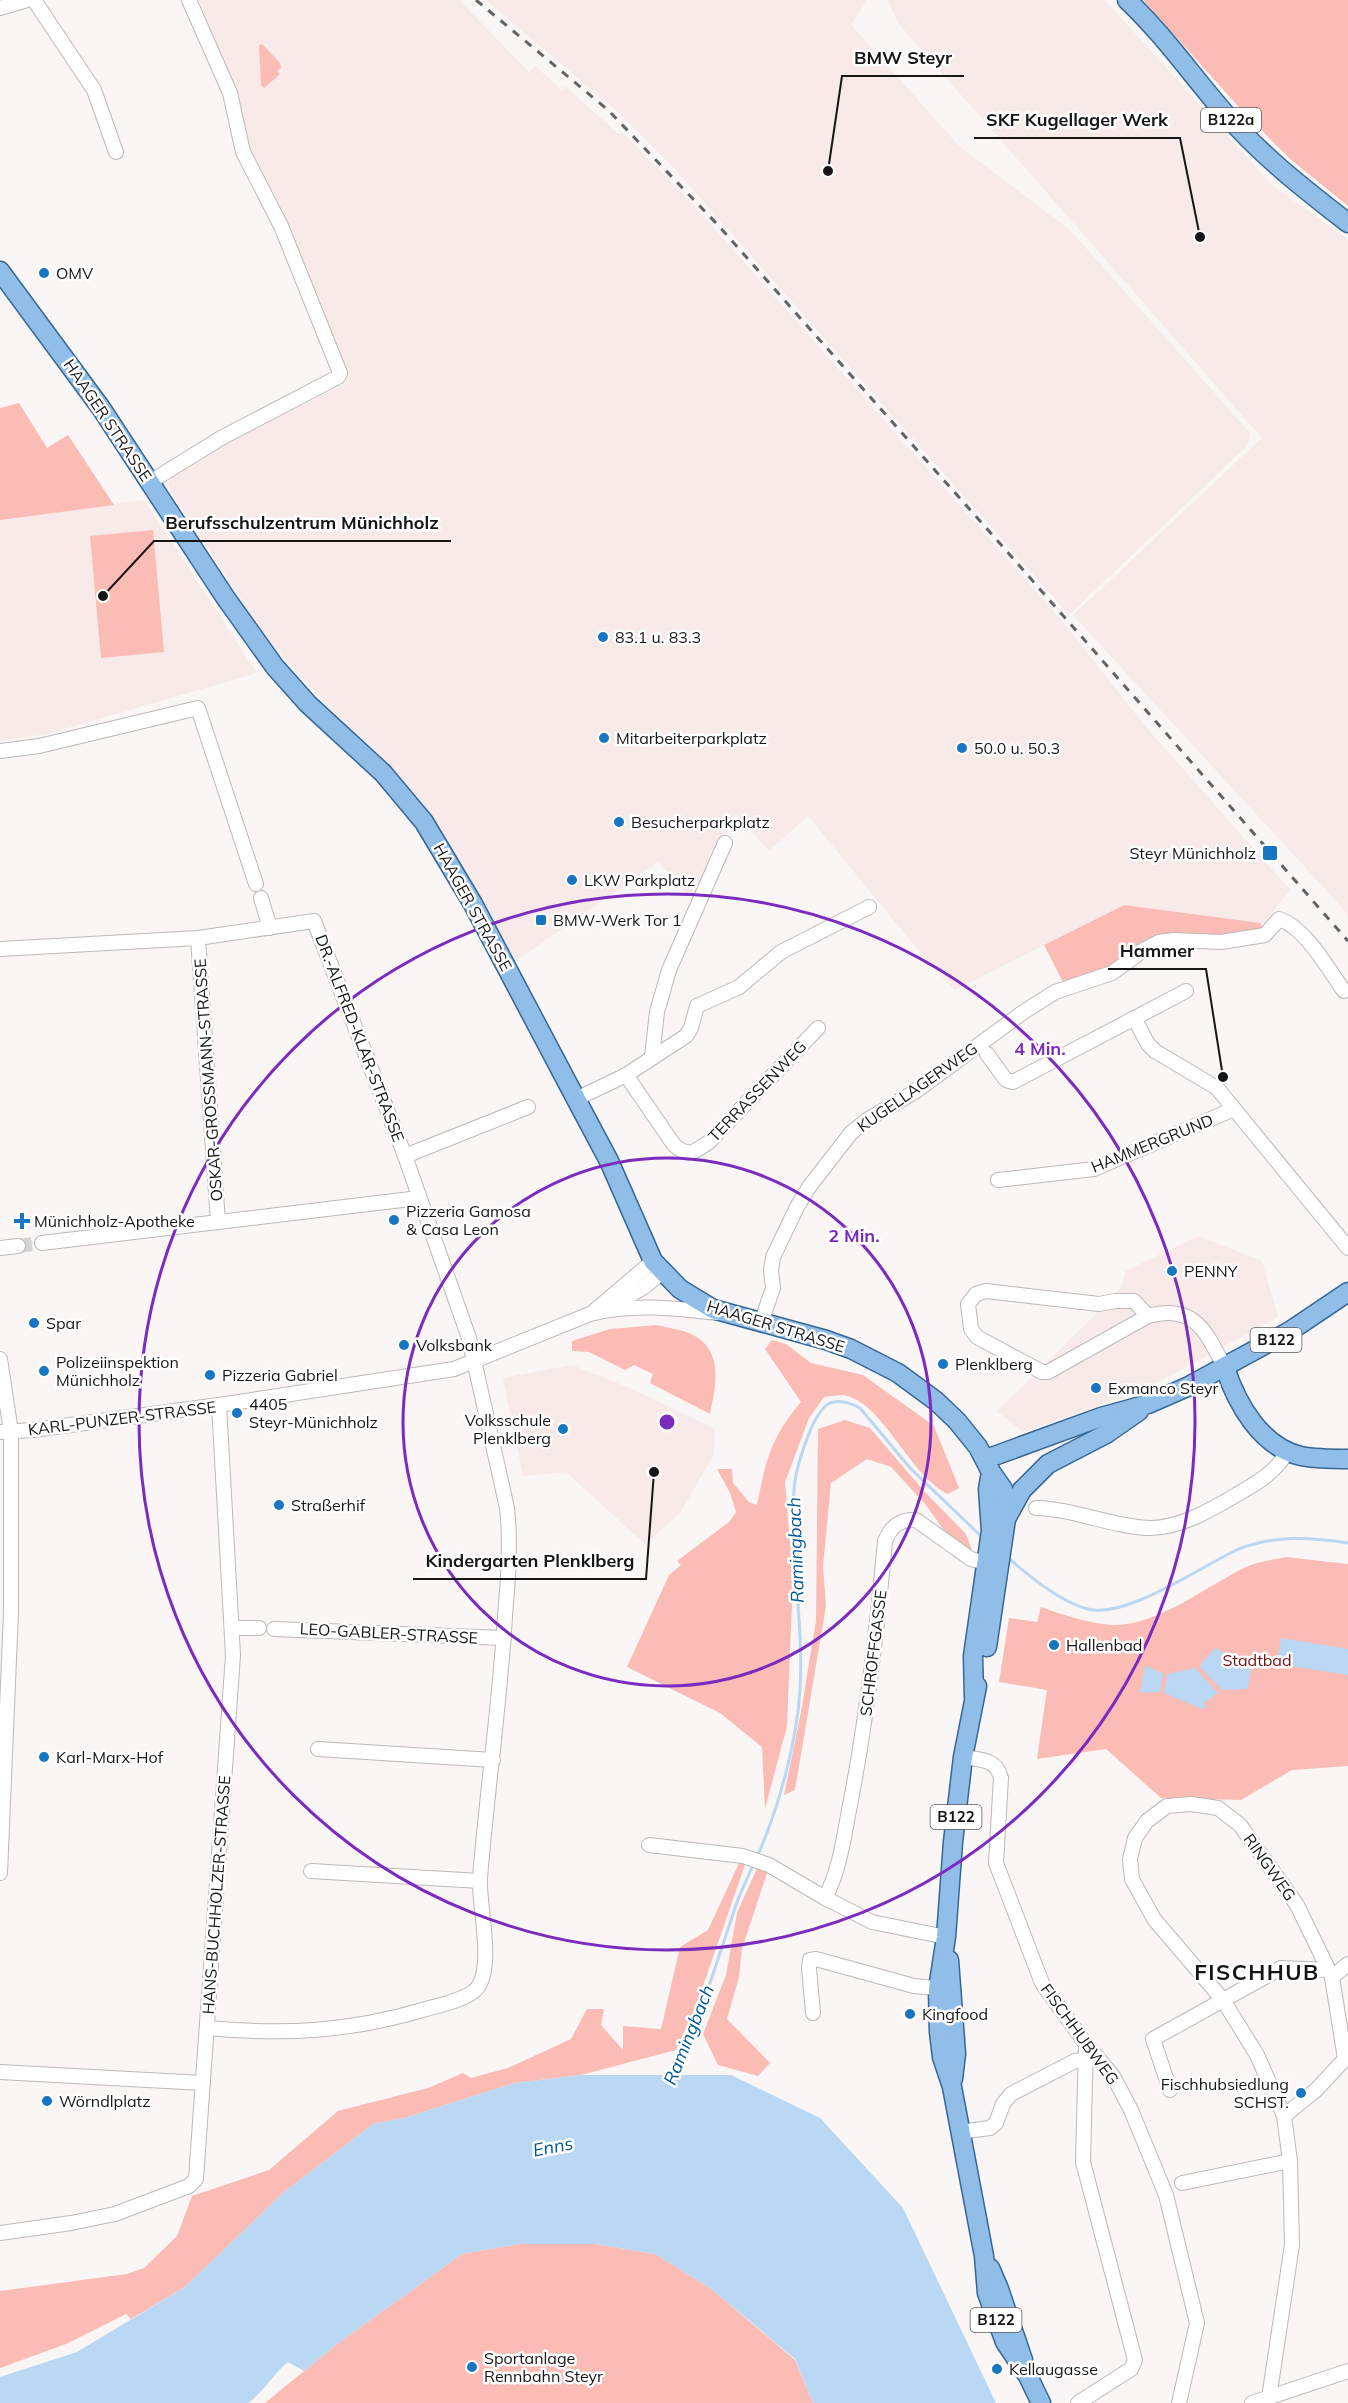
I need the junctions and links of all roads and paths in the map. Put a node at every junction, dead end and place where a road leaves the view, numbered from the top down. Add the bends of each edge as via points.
1 (27, 0) edge
2 (34, 0) edge
3 (189, 0) edge
4 (1127, 0) edge
5 (0, 9) edge
6 (116, 152) dead end
7 (1348, 223) edge
8 (0, 271) edge
9 (150, 482) junction
10 (0, 751) edge
11 (725, 843) dead end
12 (256, 884) dead end
13 (261, 898) dead end
14 (869, 907) dead end
15 (270, 928) junction
16 (198, 938) junction
17 (0, 949) edge
18 (1186, 991) dead end
19 (1344, 991) dead end
20 (1134, 1018) junction
21 (818, 1028) dead end
22 (987, 1054) dead end
23 (652, 1056) junction
24 (626, 1075) junction
25 (576, 1099) junction
26 (528, 1107) dead end
27 (1234, 1109) junction
28 (405, 1156) junction
29 (998, 1180) dead end
30 (419, 1197) junction
31 (218, 1222) junction
32 (42, 1243) tunnel mouth
33 (18, 1246) tunnel mouth
34 (0, 1248) edge
35 (1348, 1248) edge
36 (657, 1266) junction
37 (1348, 1292) edge
38 (608, 1309) junction
39 (590, 1314) junction
40 (730, 1314) junction
41 (1148, 1316) junction
42 (762, 1323) junction
43 (0, 1359) edge
44 (475, 1361) junction
45 (1225, 1368) junction
46 (1148, 1404) junction
47 (219, 1405) junction
48 (6, 1432) edge
49 (1288, 1451) junction
50 (1348, 1459) edge
51 (1048, 1464) junction
52 (988, 1466) junction
53 (1036, 1508) dead end
54 (1006, 1519) junction
55 (991, 1563) junction
56 (232, 1628) junction
57 (259, 1628) dead end
58 (274, 1629) dead end
59 (504, 1638) junction
60 (318, 1749) dead end
61 (963, 1757) junction
62 (493, 1760) junction
63 (649, 1845) dead end
64 (0, 1857) edge
65 (311, 1871) dead end
66 (0, 1873) edge
67 (480, 1881) junction
68 (825, 1898) junction
69 (946, 1937) junction
70 (1348, 1964) edge
71 (1330, 1973) junction
72 (945, 1989) junction
73 (1223, 2000) junction
74 (813, 2013) dead end
75 (207, 2028) junction
76 (1086, 2044) junction
77 (1084, 2060) junction
78 (1347, 2060) edge
79 (0, 2072) edge
80 (203, 2083) junction
81 (1170, 2090) dead end
82 (1284, 2116) junction
83 (959, 2132) junction
84 (1290, 2161) junction
85 (1182, 2182) dead end
86 (0, 2233) edge
87 (1348, 2371) edge
88 (1269, 2398) junction
89 (1041, 2403) edge
90 (1078, 2403) edge
91 (1179, 2403) edge
92 (1252, 2403) edge

1 - 5 street
2 - 6 street via 94,90
3 - 9 street via 230,93 243,152 281,226 340,371 338,377 221,438
4 - 7 main road, B122a via 1252,142 1283,173
8 - 9 main road, HAAGER STRASSE
9 - 25 main road, HAAGER STRASSE via 275,667 308,704 383,773 424,822 473,904
10 - 12 street via 39,746 198,708
11 - 23 street via 669,970 657,1012
13 - 15 street
14 - 23 street via 781,952 739,987 697,1006 686,1036
15 - 16 street
15 - 28 street, DR.-ALFRED-KLAR-STRASSE via 315,921
16 - 17 street
16 - 31 street, OSKAR-GROSSMANN-STRASSE
18 - 20 street
19 - 42 street, KUGELLAGERWEG via 1303,935 1279,919 1265,935 1221,942 1159,942 1112,973 1055,992 851,1133 809,1187 778,1247 771,1270 773,1288
20 - 22 street via 1013,1082 1006,1080
20 - 27 street, HAMMERGRUND via 1155,1051 1217,1088
21 - 24 street, TERRASSENWEG via 694,1153 682,1152 674,1145
23 - 24 street
24 - 25 street
25 - 36 main road, HAAGER STRASSE
26 - 28 street, DR.-ALFRED-KLAR-STRASSE
27 - 29 street, HAMMERGRUND via 1094,1169
27 - 35 street, HAMMERGRUND
28 - 30 street, DR.-ALFRED-KLAR-STRASSE
30 - 31 street
30 - 44 street, DR.-ALFRED-KLAR-STRASSE
31 - 32 street
33 - 34 street
36 - 38 street, KARL-PUNZER-STRASSE via 644,1287
36 - 39 street, KARL-PUNZER-STRASSE
36 - 40 main road, HAAGER STRASSE via 697,1301
37 - 45 main road, B122
38 - 39 street, KARL-PUNZER-STRASSE
38 - 40 street, KARL-PUNZER-STRASSE via 666,1307
39 - 44 street, KARL-PUNZER-STRASSE
40 - 42 main road, HAAGER STRASSE
41 - 41 street via 1134,1301 1099,1304 986,1291 972,1297 968,1304 970,1329 977,1337 1045,1373
41 - 45 street via 1178,1312 1195,1321 1209,1336
42 - 52 main road, HAAGER STRASSE via 850,1349 898,1373 957,1421
43 - 48 street
44 - 47 street, KARL-PUNZER-STRASSE via 435,1373
44 - 59 street via 510,1535
45 - 46 main road, B122
45 - 49 main road via 1255,1425
46 - 51 main road, B122 via 1106,1434
46 - 52 main road, B122 via 1101,1417
47 - 48 street, KARL-PUNZER-STRASSE
47 - 56 street, HANS-BUCHHOLZER-STRASSE
48 - 64 street via 11,1612
49 - 50 main road via 1308,1457
49 - 53 street via 1270,1474 1215,1508 1160,1527 1139,1527
51 - 52 main road via 1010,1477
51 - 54 main road, B122 via 1022,1490
52 - 54 main road, HAAGER STRASSE via 1003,1490
52 - 55 main road, B122
54 - 55 main road, B122
55 - 61 main road, B122 via 986,1658
55 - 68 street, SCHROFFGASSE via 971,1559 916,1520 896,1524 889,1532 862,1746 841,1852
56 - 57 street
56 - 75 street, HANS-BUCHHOLZER-STRASSE
58 - 59 street, LEO-GABLER-STRASSE
59 - 62 street
60 - 62 street
61 - 69 main road, B122
61 - 76 street, FISCHHUBWEG via 989,1761 999,1770 997,1869 1041,1983
62 - 67 street
63 - 68 street via 742,1856 769,1865
64 - 66 street
65 - 67 street
67 - 75 street via 485,1955 482,1978 474,1991 442,2005 341,2028 298,2033
68 - 69 street via 872,1922
69 - 72 main road, B122
70 - 71 street
71 - 73 street via 1281,1968
71 - 73 street, RINGWEG via 1297,1905 1240,1826 1218,1809 1191,1804 1167,1806 1147,1821 1135,1838 1130,1859 1132,1880 1154,1919
71 - 78 street, RINGWEG
72 - 74 street via 914,1986 810,1960
72 - 83 main road, B122 via 956,2054 952,2087
73 - 81 street via 1153,2039
73 - 82 street, RINGWEG via 1257,2055
75 - 80 street, HANS-BUCHHOLZER-STRASSE
76 - 77 street
76 - 91 street, FISCHHUBWEG via 1113,2076 1131,2110 1169,2206 1197,2323
77 - 83 street, FISCHHUBWEG via 1011,2094 990,2128
77 - 90 street via 1083,2162 1135,2360 1131,2368
78 - 82 street, RINGWEG
79 - 80 street
80 - 86 street, HANS-BUCHHOLZER-STRASSE via 196,2179 189,2186 115,2214
82 - 84 street, RINGWEG
83 - 89 main road, B122 via 984,2256 987,2293 1005,2342
84 - 85 street
84 - 88 street, RINGWEG via 1292,2245
87 - 88 street
88 - 92 street

